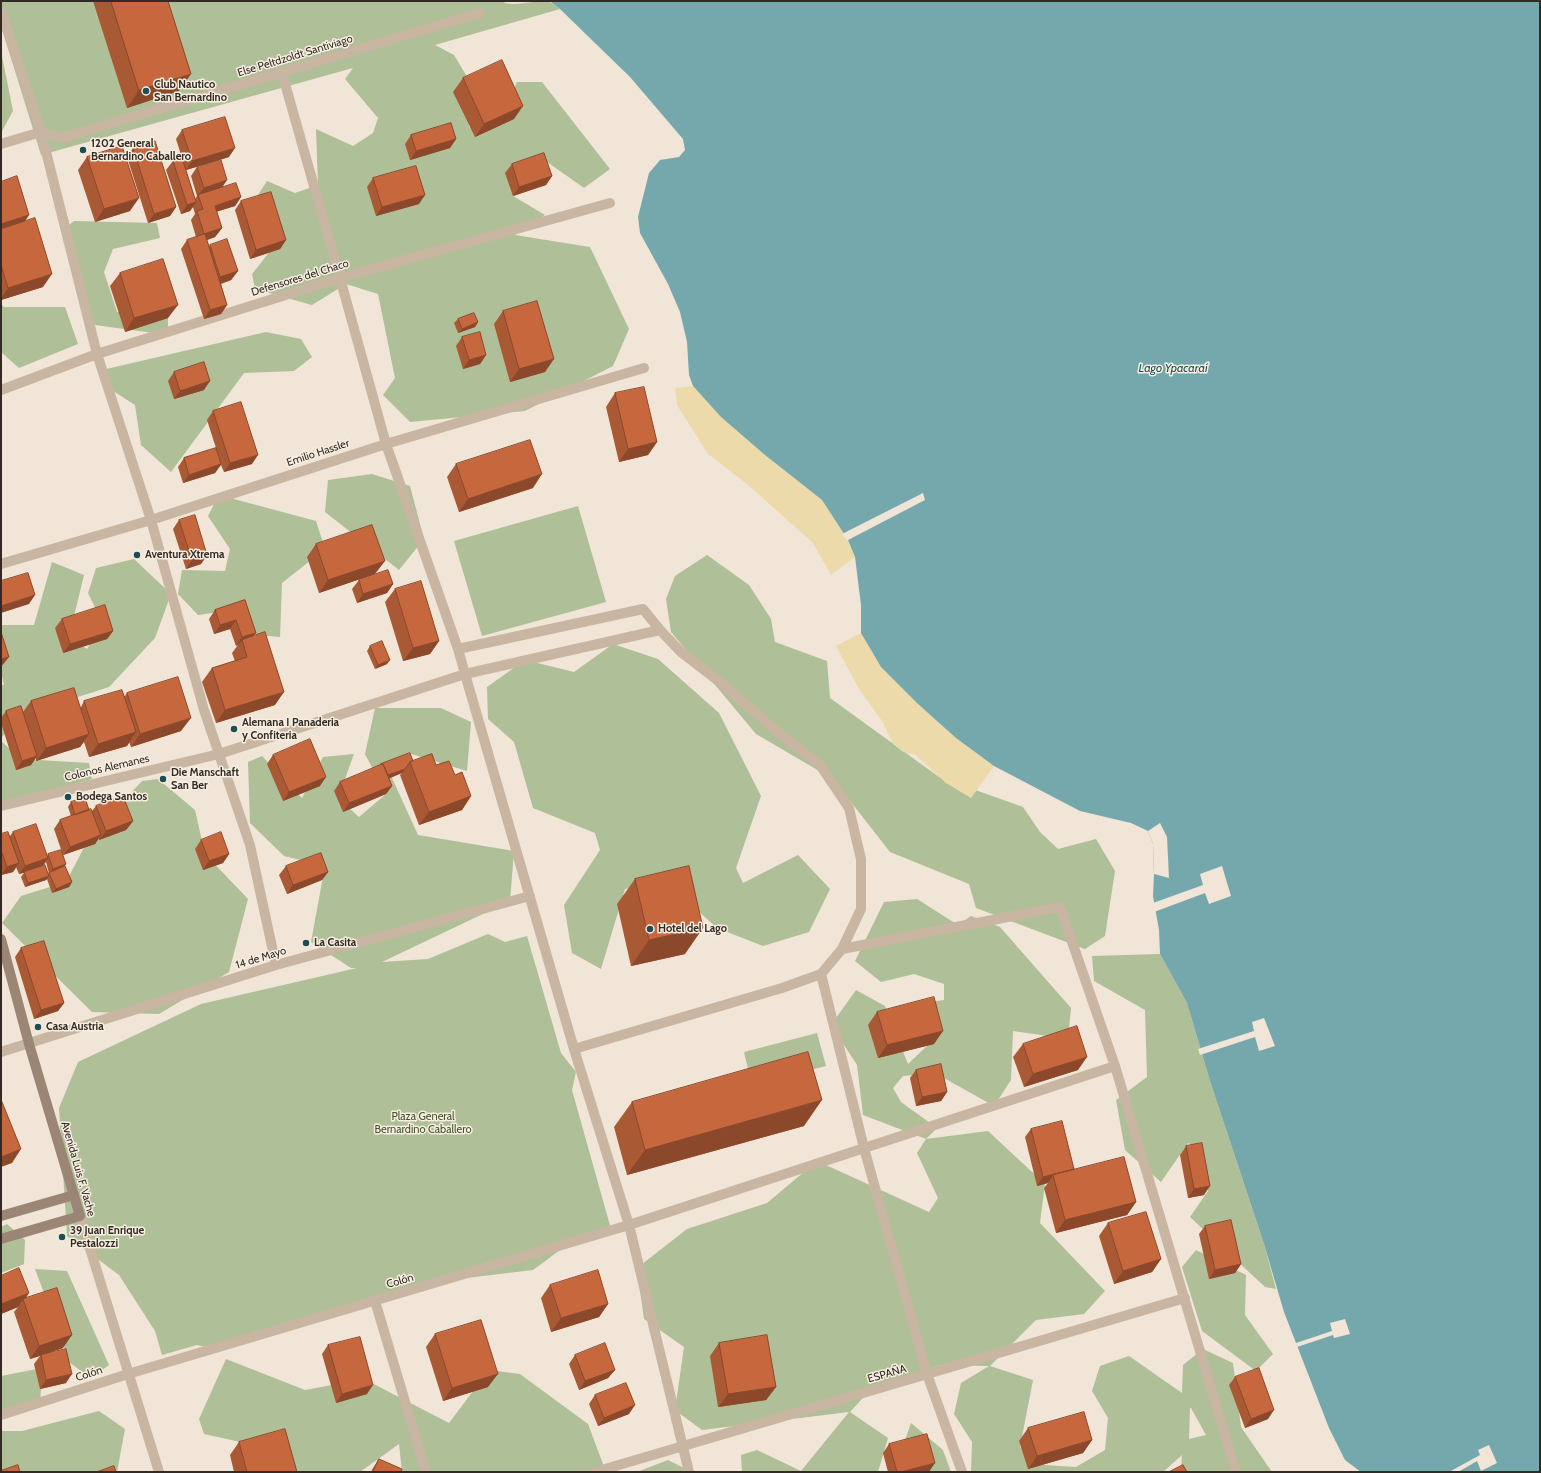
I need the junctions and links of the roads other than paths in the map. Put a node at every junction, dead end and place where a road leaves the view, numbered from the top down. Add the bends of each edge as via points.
1 (1, 11) edge
2 (480, 13) dead end
3 (282, 72) junction
4 (42, 132) junction
5 (1, 144) edge
6 (610, 203) dead end
7 (340, 278) junction
8 (97, 354) junction
9 (644, 368) dead end
10 (1, 390) edge
11 (386, 444) junction
12 (151, 520) junction
13 (1, 564) edge
14 (660, 630) junction
15 (458, 649) junction
16 (465, 674) junction
17 (219, 754) junction
18 (1, 806) edge
19 (530, 896) junction
20 (1, 939) edge
21 (842, 949) junction
22 (276, 966) junction
23 (821, 974) junction
24 (29, 1044) junction
25 (574, 1049) junction
26 (1, 1052) edge
27 (1115, 1066) junction
28 (864, 1148) junction
29 (74, 1195) junction
30 (1, 1216) edge
31 (80, 1216) junction
32 (629, 1225) junction
33 (1, 1239) edge
34 (1185, 1298) junction
35 (375, 1301) junction
36 (128, 1374) junction
37 (927, 1374) junction
38 (1, 1415) edge
39 (682, 1446) junction
40 (159, 1472) edge
41 (426, 1472) edge
42 (595, 1472) edge
43 (689, 1472) edge
44 (962, 1472) edge
45 (1236, 1472) edge

1 - 4 street
2 - 3 street, Else Peltdzoldt Santiviago
3 - 4 street, Else Peltdzoldt Santiviago via 62,138
3 - 7 street
4 - 5 street
4 - 8 street
6 - 7 street, Defensores del Chaco
7 - 8 street, Defensores del Chaco
7 - 11 street
8 - 10 street, Defensores del Chaco
8 - 12 street
9 - 11 street, Emilio Hassler
11 - 12 street, Emilio Hassler
11 - 15 street
12 - 13 street, Emilio Hassler
12 - 17 street via 204,710
14 - 15 street via 643,608
14 - 16 street, Colonos Alemanes
14 - 21 street via 681,652 820,765 849,808 861,859 861,910
15 - 16 street
16 - 17 street, Colonos Alemanes
16 - 19 street
17 - 18 street, Colonos Alemanes
17 - 22 street via 250,845
19 - 22 street, 14 de Mayo
19 - 25 street
20 - 24 street, Avenida Luis F. Vache
21 - 23 street
21 - 27 street via 1060,907
22 - 24 street, 14 de Mayo
23 - 25 street via 782,988
23 - 28 street
24 - 26 street, 14 de Mayo
24 - 29 street, Avenida Luis F. Vache
25 - 32 street
27 - 28 street, Colón
27 - 34 street
28 - 32 street, Colón
28 - 37 street
29 - 30 street
29 - 31 street, Avenida Luis F. Vache
31 - 33 street
31 - 36 street, Avenida Luis F. Vache
32 - 35 street, Colón
32 - 39 street
34 - 37 street, ESPAÑA
34 - 45 street
35 - 36 street, Colón
35 - 41 street
36 - 38 street, Colón
36 - 40 street, Avenida Luis F. Vache
37 - 39 street, ESPAÑA
37 - 44 street
39 - 42 street, ESPAÑA
39 - 43 street

